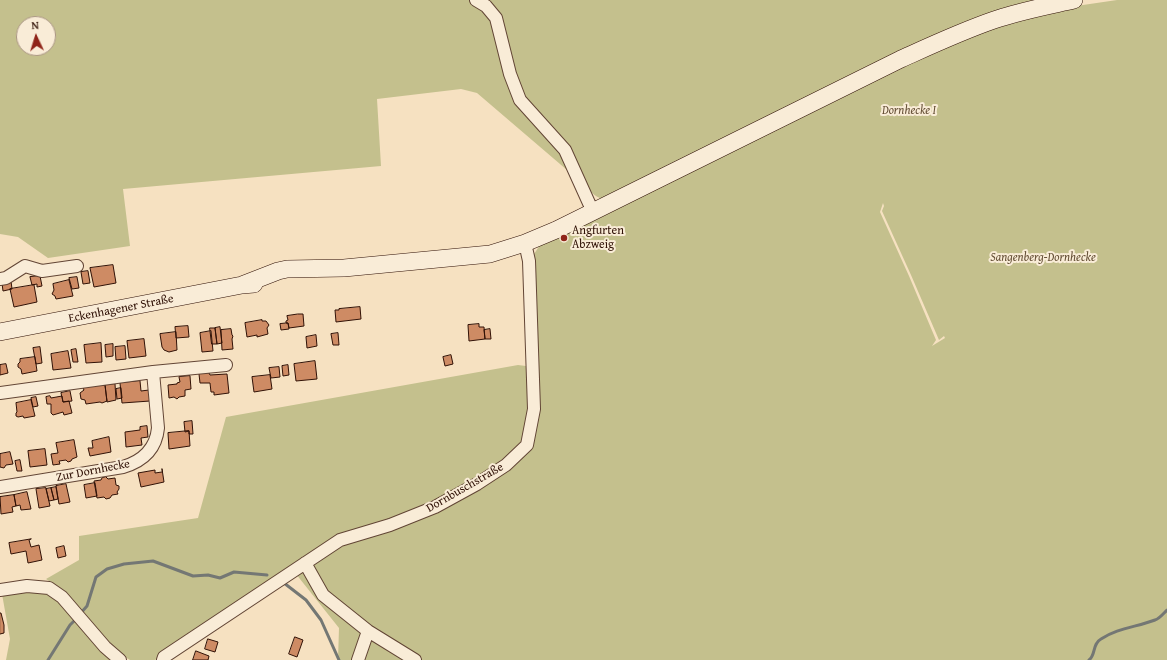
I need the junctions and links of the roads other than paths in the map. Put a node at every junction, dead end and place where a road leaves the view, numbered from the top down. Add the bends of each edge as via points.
1 (476, 0) edge
2 (1074, 0) edge
3 (593, 212) junction
4 (526, 243) junction
5 (77, 266) dead end
6 (0, 279) edge
7 (0, 332) edge
8 (226, 365) dead end
9 (153, 372) junction
10 (0, 393) edge
11 (0, 488) edge
12 (305, 562) junction
13 (0, 590) edge
14 (368, 631) junction
15 (120, 660) edge
16 (163, 660) edge
17 (358, 660) edge
18 (415, 660) edge

1 - 3 street via 486,6 496,18 510,74 520,100 565,150
2 - 3 main road, Eckenhagener Straße via 1031,9 958,33
3 - 4 main road, Eckenhagener Straße
4 - 7 main road, Eckenhagener Straße via 490,254 344,268 288,269 242,285
4 - 12 street, Dornbuschstraße via 529,262 534,409 527,445 506,465 435,507 390,525 340,540
5 - 6 street via 42,271 25,266
8 - 9 street
9 - 10 street
9 - 11 street, Zur Dornhecke via 157,436 153,448 141,459 123,467
12 - 14 street via 323,595
12 - 16 street, Dornbuschstraße
13 - 15 street via 27,586 49,588 62,597 105,647
14 - 17 street
14 - 18 street

